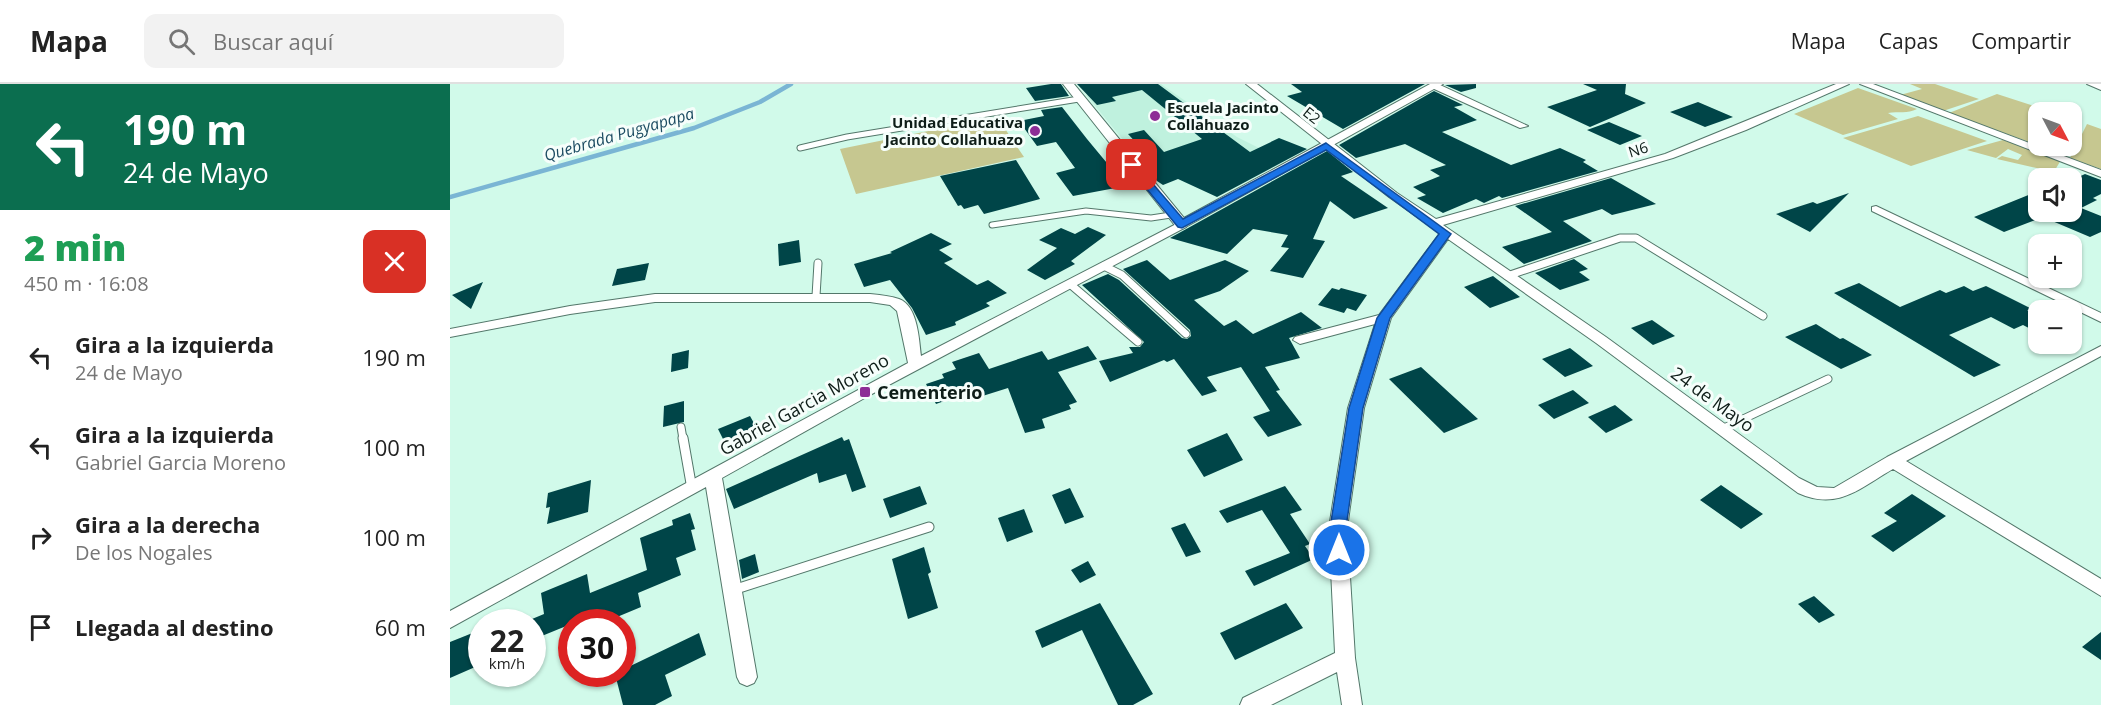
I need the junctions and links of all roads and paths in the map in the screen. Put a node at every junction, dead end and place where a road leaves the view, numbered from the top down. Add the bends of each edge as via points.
1 (1068, 84) edge
2 (1251, 84) edge
3 (1844, 84) edge
4 (1865, 84) edge
5 (2092, 84) edge
6 (1436, 85) edge
7 (2101, 87) edge
8 (1079, 99) junction
9 (1523, 126) dead end
10 (1326, 146) junction
11 (800, 148) dead end
12 (2101, 174) edge
13 (1876, 209) dead end
14 (1177, 222) junction
15 (992, 225) dead end
16 (1439, 229) junction
17 (818, 263) dead end
18 (1104, 266) junction
19 (1508, 276) junction
20 (1070, 284) junction
21 (816, 296) junction
22 (1763, 316) dead end
23 (1384, 318) junction
24 (2101, 318) edge
25 (450, 333) edge
26 (1186, 334) dead end
27 (1300, 340) dead end
28 (1138, 342) dead end
29 (2101, 350) edge
30 (916, 366) junction
31 (1828, 379) dead end
32 (681, 427) dead end
33 (1722, 429) junction
34 (1893, 461) junction
35 (713, 477) junction
36 (692, 489) junction
37 (929, 527) dead end
38 (2101, 588) edge
39 (732, 590) junction
40 (450, 620) edge
41 (1345, 658) junction
42 (747, 677) dead end
43 (1250, 705) edge
44 (1352, 705) edge

1 - 8 street
2 - 10 street, E2
3 - 16 street, N6 via 1669,156
4 - 12 street
5 - 7 street
6 - 9 street
6 - 10 street, Gabriel Garcia Moreno
8 - 11 lane
8 - 14 street
10 - 14 street, Gabriel Garcia Moreno
10 - 16 street, 24 de Mayo
13 - 24 street
14 - 15 lane via 1086,211
14 - 18 street, Gabriel Garcia Moreno
16 - 19 street, 24 de Mayo
16 - 23 street
17 - 21 lane
18 - 20 street, Gabriel Garcia Moreno
18 - 26 lane via 1122,275
19 - 22 lane via 1620,238 1636,238
19 - 33 street, 24 de Mayo
20 - 28 lane
20 - 30 street, Gabriel Garcia Moreno
21 - 25 street via 655,298
21 - 30 street via 870,298 901,306
23 - 27 street
23 - 41 street via 1356,408 1338,528
29 - 34 street, 24 de Mayo
30 - 35 street, Gabriel Garcia Moreno
31 - 33 lane
32 - 36 lane
33 - 34 street, 24 de Mayo via 1802,488 1822,495 1839,493
34 - 38 street
35 - 36 street, Gabriel Garcia Moreno
35 - 39 street
36 - 40 street, Gabriel Garcia Moreno
37 - 39 lane
39 - 42 street
41 - 43 street
41 - 44 street

